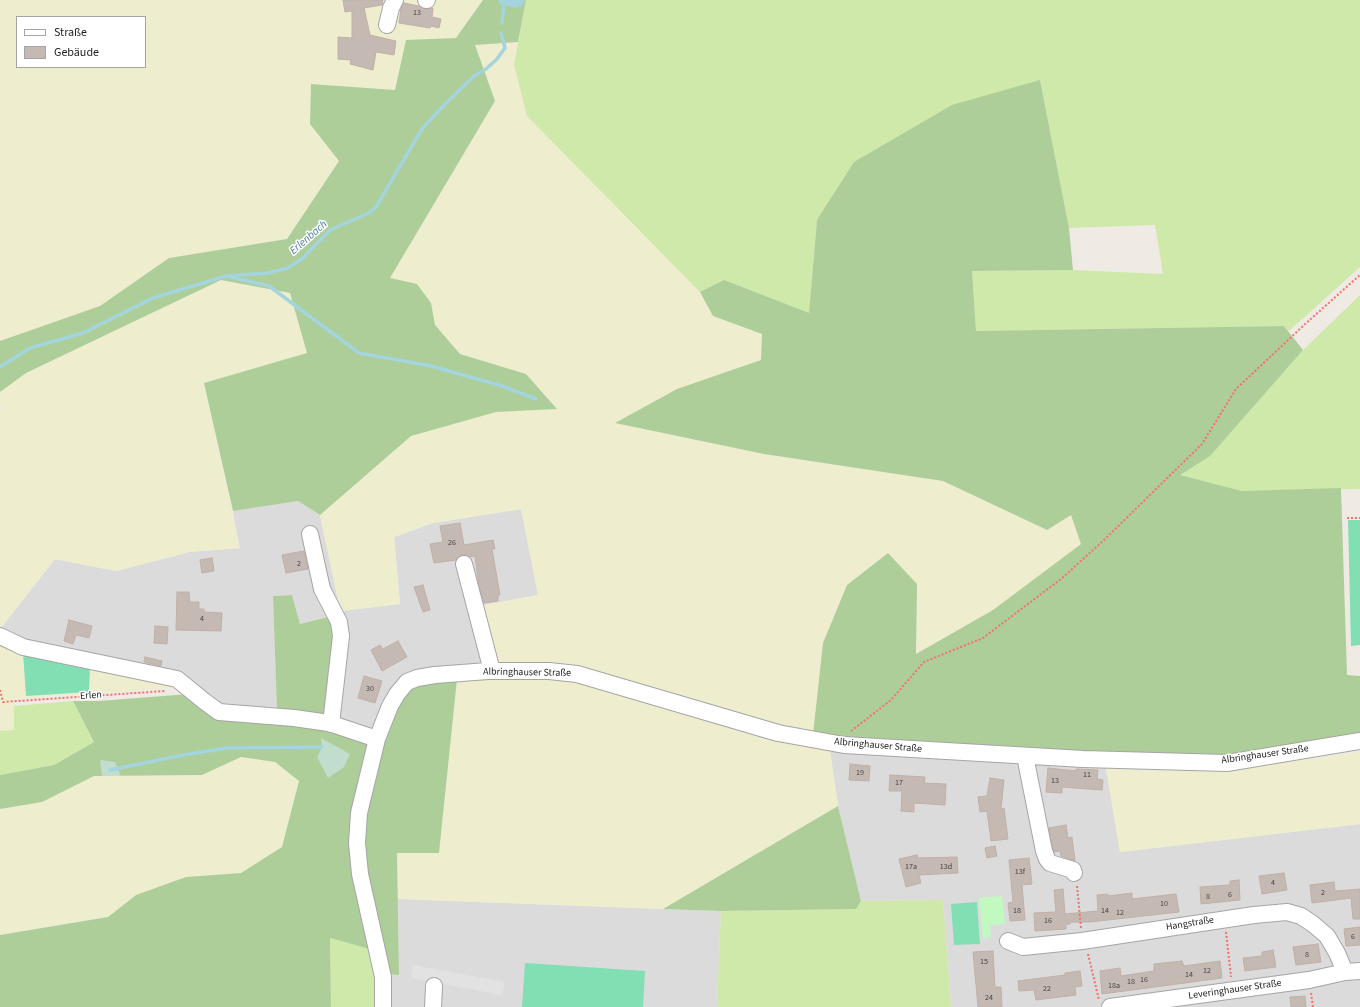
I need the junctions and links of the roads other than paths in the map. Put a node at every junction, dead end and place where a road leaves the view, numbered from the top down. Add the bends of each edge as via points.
1 (395, 0) edge
2 (387, 25) dead end
3 (310, 534) dead end
4 (464, 564) dead end
5 (0, 636) edge
6 (492, 671) junction
7 (331, 724) junction
8 (377, 739) junction
9 (1360, 741) edge
10 (1025, 756) junction
11 (1074, 874) road end
12 (1008, 941) dead end
13 (1352, 971) edge
14 (434, 986) dead end
15 (1105, 1004) edge
16 (383, 1007) edge
17 (433, 1007) edge

1 - 2 street
3 - 7 street via 322,589 339,622 341,636
4 - 6 street
5 - 7 street via 23,647 177,679 219,712 294,718
6 - 8 street, Albringhauser Straße via 435,675 407,682 390,706
6 - 10 street, Albringhauser Straße via 549,671 577,674 778,733 844,745
7 - 8 street
8 - 16 street, Albringhauser Straße via 359,813 357,843 360,874 384,976
9 - 10 street, Albringhauser Straße via 1227,763
10 - 11 street via 1047,859 1050,863 1073,870
12 - 13 street, Hangstraße via 1023,947 1287,912 1301,916 1327,936
13 - 15 street, Leveringhauser Straße via 1309,980
14 - 17 street

